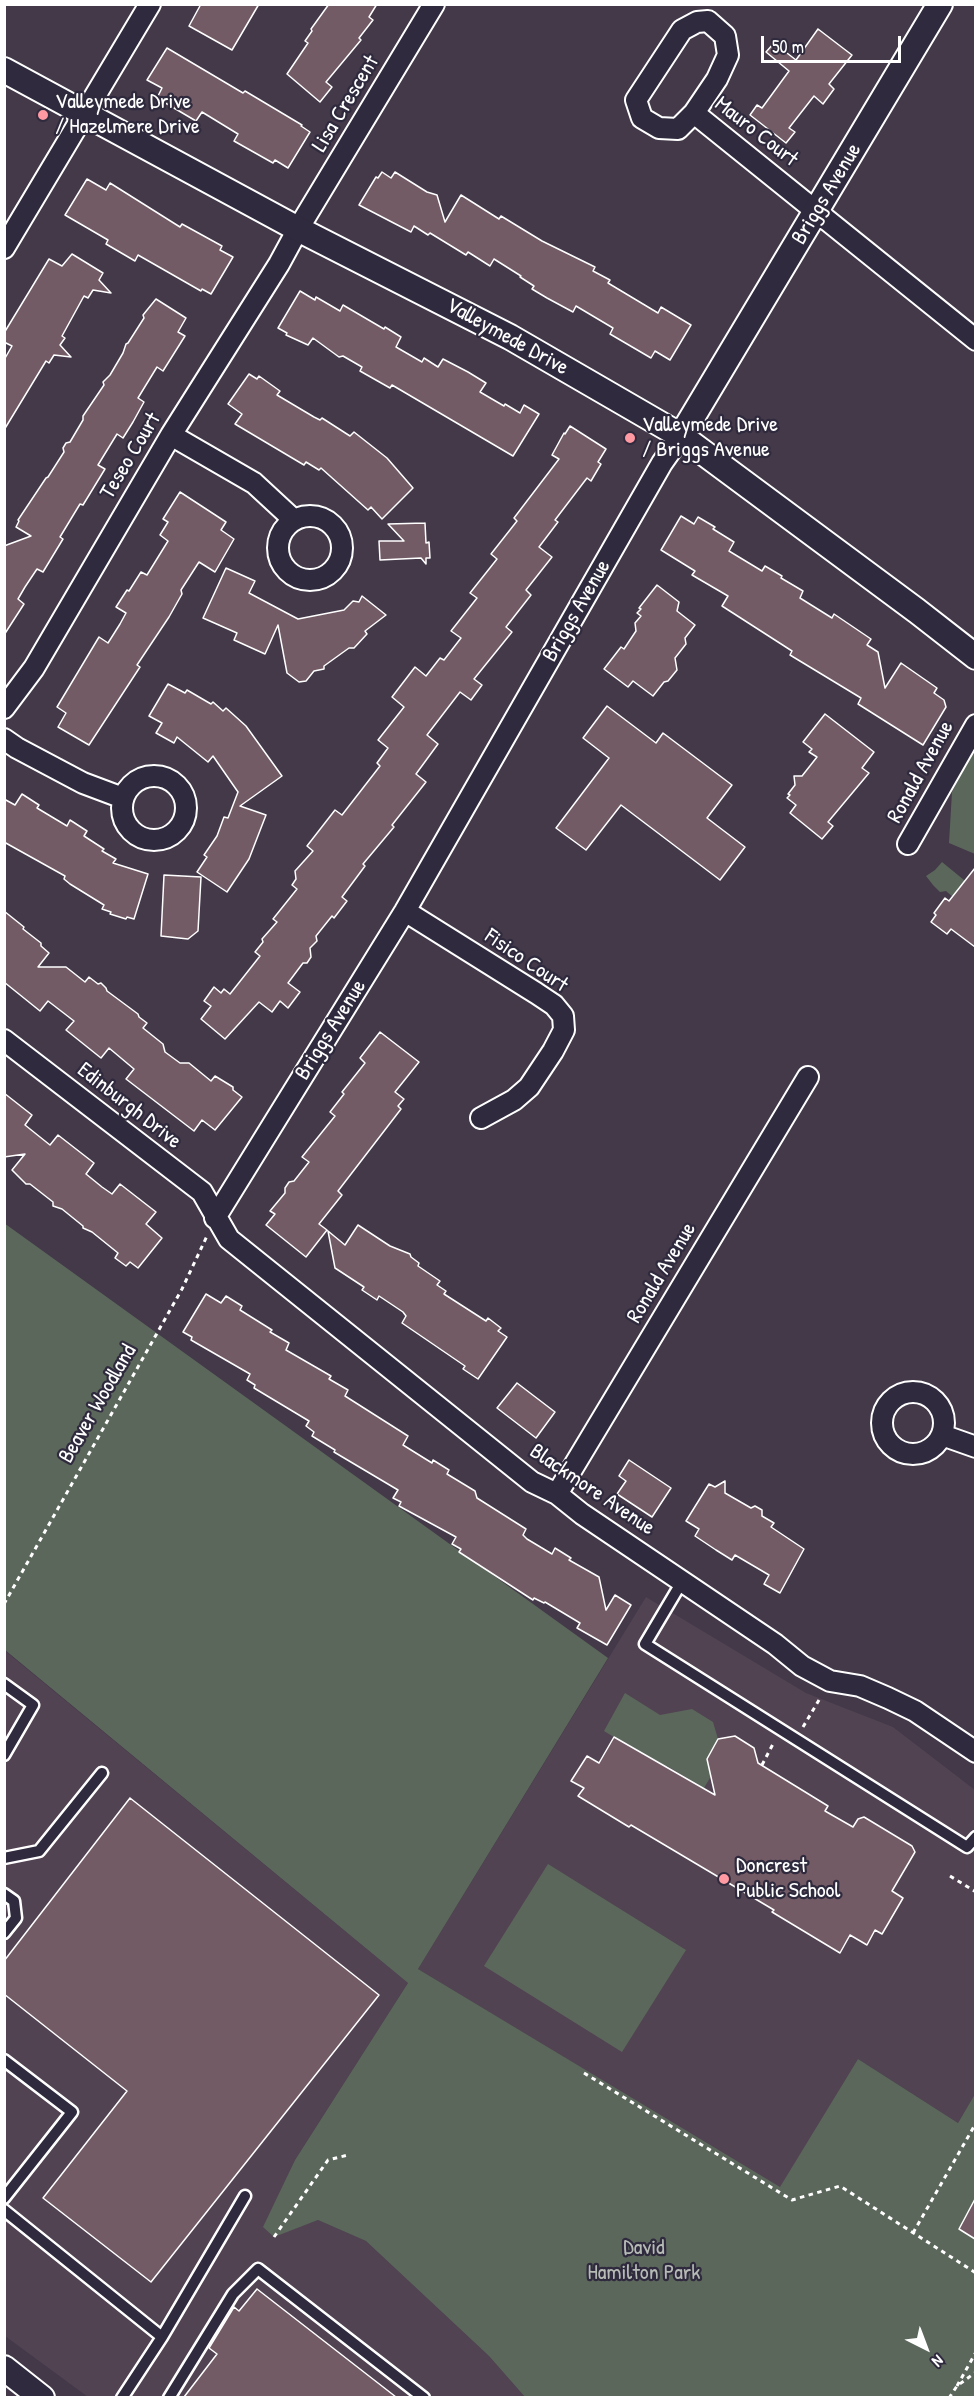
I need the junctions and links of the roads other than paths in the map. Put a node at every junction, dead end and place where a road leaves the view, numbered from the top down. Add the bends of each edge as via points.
1 (150, 4) edge
2 (434, 4) edge
3 (940, 4) edge
4 (4, 70) edge
5 (694, 112) junction
6 (85, 114) junction
7 (817, 211) junction
8 (298, 229) junction
9 (4, 248) edge
10 (975, 340) edge
11 (171, 435) junction
12 (681, 436) junction
13 (294, 520) dead end
14 (975, 657) edge
15 (4, 708) edge
16 (975, 725) edge
17 (4, 739) edge
18 (123, 798) dead end
19 (908, 843) dead end
20 (405, 911) junction
21 (4, 1040) edge
22 (808, 1077) dead end
23 (481, 1118) dead end
24 (215, 1218) junction
25 (942, 1435) dead end
26 (975, 1447) edge
27 (557, 1494) junction
28 (683, 1580) junction
29 (4, 1684) edge
30 (975, 1752) edge
31 (4, 1755) edge
32 (102, 1773) dead end
33 (975, 1837) edge
34 (4, 1858) edge
35 (4, 1894) edge
36 (4, 1933) edge
37 (4, 2060) edge
38 (245, 2196) dead end
39 (4, 2198) edge
40 (4, 2210) edge
41 (162, 2337) junction
42 (4, 2368) edge
43 (42, 2397) edge
44 (122, 2397) edge
45 (169, 2397) edge
46 (424, 2397) edge

1 - 6 street
2 - 8 street, Lisa Crescent
3 - 7 street, Briggs Avenue
4 - 6 street, Valleymede Drive
5 - 5 street, Mauro Court via 728,55 725,36 708,21 682,30 636,100 642,118 659,128 678,129
5 - 7 street, Mauro Court
6 - 8 street, Valleymede Drive
6 - 9 street
7 - 10 street, Mauro Court
7 - 12 street, Briggs Avenue
8 - 11 street, Teseo Court
8 - 12 street, Valleymede Drive via 510,337
11 - 13 street via 254,483
11 - 15 street, Teseo Court via 34,668
12 - 14 street, Valleymede Drive
12 - 20 street, Briggs Avenue
16 - 19 street, Ronald Avenue
17 - 18 street via 82,783
20 - 23 street, Fisico Court via 555,1005 563,1016 564,1030 529,1087
20 - 24 street, Briggs Avenue
21 - 24 street, Edinburgh Drive via 201,1192
22 - 27 street, Ronald Avenue
24 - 27 street, Blackmore Avenue via 229,1239 532,1482
25 - 26 street
27 - 28 street, Blackmore Avenue
28 - 30 street, Blackmore Avenue via 802,1666 830,1682 860,1686 915,1711
28 - 33 lane via 645,1644 967,1847
29 - 31 lane via 33,1705
32 - 34 lane via 39,1851
35 - 36 lane via 14,1901 16,1918
37 - 39 lane via 72,2112
38 - 41 lane
40 - 41 lane
41 - 44 lane
42 - 43 street
45 - 46 lane via 233,2294 258,2269

